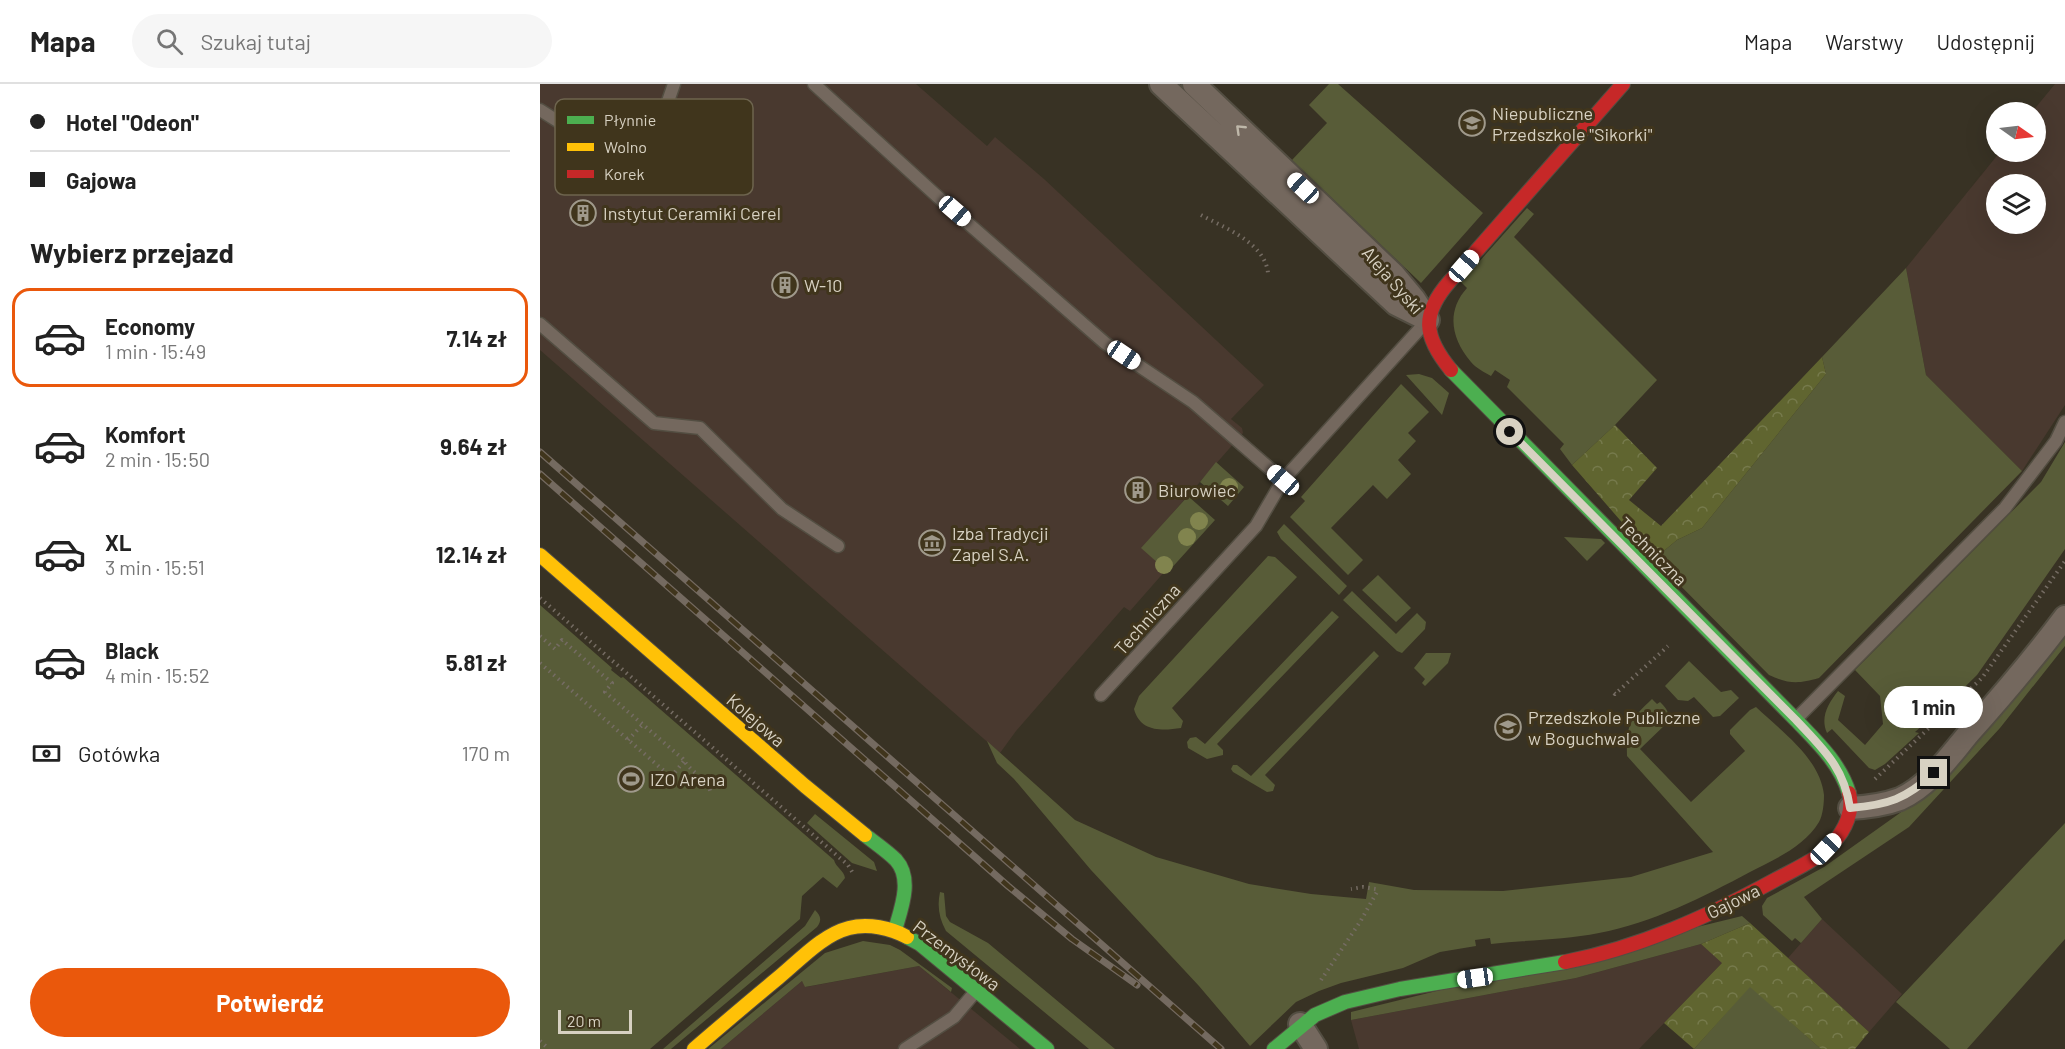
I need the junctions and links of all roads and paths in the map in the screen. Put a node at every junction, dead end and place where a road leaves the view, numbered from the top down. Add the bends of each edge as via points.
1 (674, 84) edge
2 (814, 84) edge
3 (1161, 84) edge
4 (1194, 84) edge
5 (1623, 84) edge
6 (669, 99) edge
7 (540, 110) edge
8 (555, 119) edge
9 (1253, 156) junction
10 (1201, 215) dead end
11 (1268, 273) dead end
12 (1428, 320) junction
13 (540, 324) edge
14 (2065, 422) edge
15 (1283, 480) junction
16 (838, 546) dead end
17 (540, 555) edge
18 (2065, 561) edge
19 (540, 597) edge
20 (2065, 617) edge
21 (540, 636) edge
22 (1668, 646) dead end
23 (540, 663) edge
24 (1614, 693) dead end
25 (1101, 695) dead end
26 (1796, 720) junction
27 (643, 724) junction
28 (628, 740) junction
29 (684, 761) junction
30 (1875, 779) dead end
31 (711, 793) dead end
32 (1850, 808) junction
33 (854, 875) dead end
34 (1351, 889) dead end
35 (895, 930) junction
36 (1319, 984) dead end
37 (977, 990) junction
38 (1300, 1024) junction
39 (540, 1041) edge
40 (549, 1049) edge
41 (694, 1049) edge
42 (905, 1049) edge
43 (1047, 1049) edge
44 (1274, 1049) edge
45 (1316, 1049) edge

1 - 6 lane
2 - 15 lane via 1105,343 1193,402
3 - 9 street, Aleja Syski
9 -> 4 street, Aleja Syski
5 - 12 street, Techniczna via 1450,281 1434,302
7 - 8 lane
9 - 12 street, Aleja Syski via 1323,221 1396,304
10 - 11 path via 1243,238 1267,261
12 - 15 lane, Techniczna
12 - 26 street, Techniczna via 1435,350 1462,382
13 - 16 lane via 654,423 700,428 782,509
14 - 26 lane via 2056,441 2006,508
15 - 25 lane, Techniczna via 1256,526
17 - 35 street, Kolejowa via 897,861 906,876
18 - 30 path via 1982,678
19 - 33 path via 848,865
20 - 32 street via 1994,706 1919,787 1899,799
21 - 27 path via 555,649 562,640 612,683 605,692
22 - 24 path
23 - 28 path
26 - 32 street, Techniczna via 1840,772
27 - 28 path
27 - 29 path
28 - 29 path via 671,777
29 - 31 path via 709,785
32 - 38 street, Gajowa via 1838,836 1810,861 1741,900 1658,935 1592,957 1343,1002
34 - 36 path via 1363,887 1377,892
35 - 37 street, Przemysłowa via 920,944
35 - 41 street, Przemysłowa via 849,928 823,940
37 - 42 lane via 954,1017
37 - 43 street, Przemysłowa
38 - 44 street
38 - 45 street
39 - 40 path

